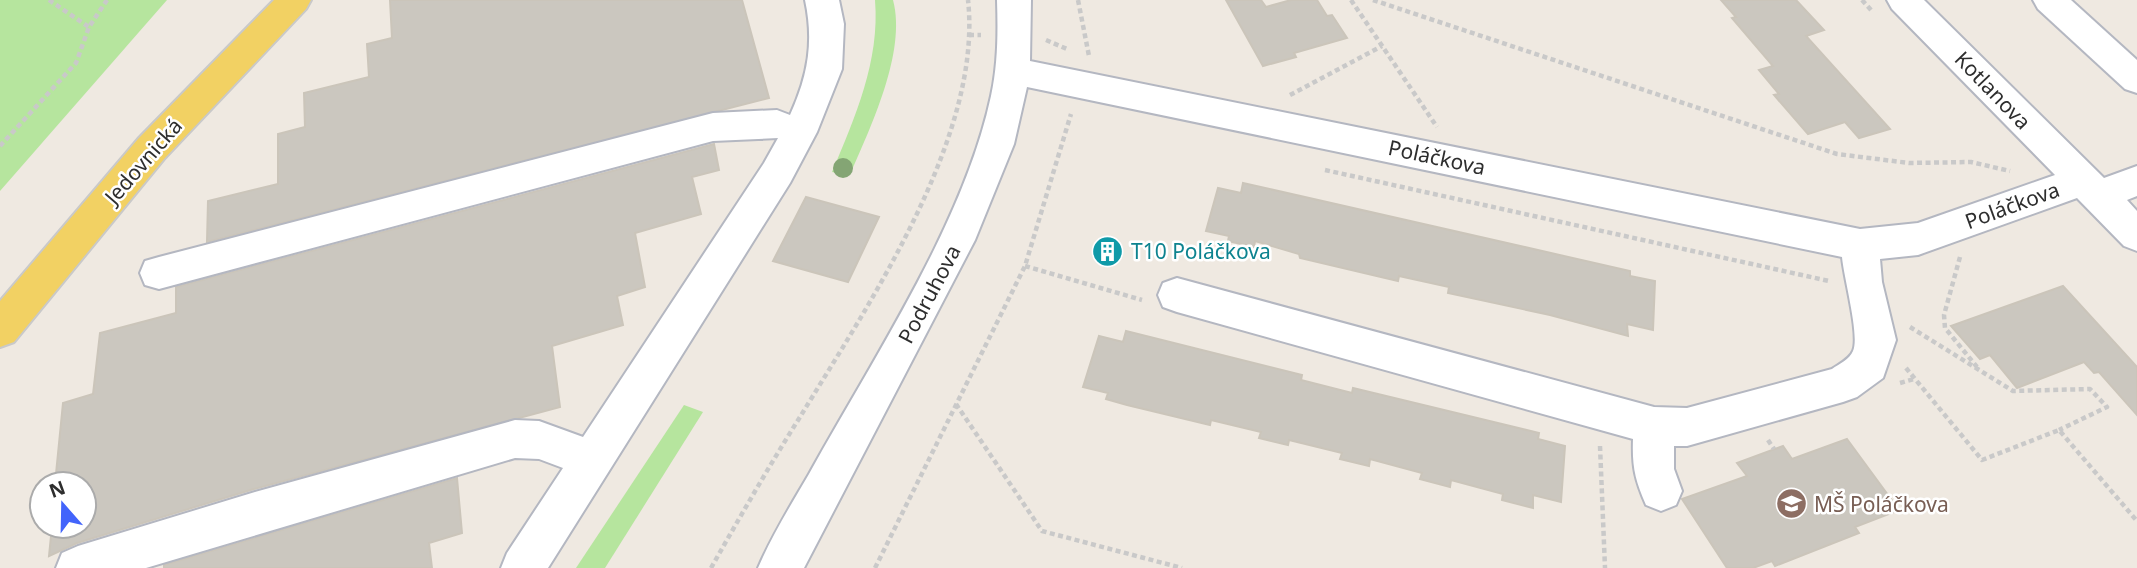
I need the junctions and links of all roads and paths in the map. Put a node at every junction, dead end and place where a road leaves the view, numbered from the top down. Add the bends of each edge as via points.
1 (49, 0) edge
2 (107, 0) edge
3 (294, 0) edge
4 (822, 0) edge
5 (968, 0) edge
6 (1014, 0) edge
7 (1078, 0) edge
8 (1351, 0) edge
9 (1373, 0) edge
10 (1904, 0) edge
11 (2050, 0) edge
12 (89, 27) junction
13 (1382, 46) junction
14 (1013, 71) junction
15 (2137, 80) edge
16 (1082, 83) junction
17 (1287, 97) dead end
18 (777, 124) dead end
19 (1444, 138) dead end
20 (0, 146) edge
21 (1315, 168) dead end
22 (2011, 171) dead end
23 (2137, 181) edge
24 (2089, 188) junction
25 (2137, 235) edge
26 (1951, 253) dead end
27 (1862, 264) junction
28 (159, 273) dead end
29 (1177, 295) dead end
30 (1903, 322) dead end
31 (0, 330) edge
32 (1905, 367) dead end
33 (1980, 370) junction
34 (956, 404) junction
35 (1599, 410) junction
36 (1654, 426) junction
37 (2059, 430) junction
38 (592, 460) junction
39 (1661, 491) dead end
40 (2137, 521) edge
41 (78, 568) edge
42 (523, 568) edge
43 (711, 568) edge
44 (780, 568) edge
45 (875, 568) edge
46 (1182, 568) edge
47 (1605, 568) edge

1 - 12 path
2 - 12 path
3 - 31 main road, Jedovnická via 151,149
4 - 38 street via 829,54 808,117 777,173
5 - 43 path via 970,35 961,92 915,222
6 - 14 street, Podruhova via 1018,30
7 - 16 path via 1090,62
8 - 13 path
9 - 22 path via 1837,154 1909,163 1971,162
10 - 24 street, Kotlanova
11 - 15 street
12 - 20 path via 76,63
13 - 17 path
13 - 19 path
14 - 16 street, Poláčkova
14 - 44 street, Podruhova via 993,153 953,251
16 - 27 street, Poláčkova
16 - 34 path via 1026,266
18 - 28 street via 713,127
21 - 27 path via 1842,284
23 - 24 street
24 - 25 street, Kotlanova
24 - 27 street, Poláčkova via 1918,239
26 - 33 path via 1963,248 1944,315 1945,328
27 - 36 street via 1876,340 1870,365 1843,384 1687,427
29 - 35 street
30 - 33 path
32 - 37 path via 1982,460
33 - 37 path via 2013,391 2090,389 2107,407
34 - 45 path
34 - 46 path via 1042,531
35 - 36 street
35 - 47 path
36 - 39 street via 1653,469
37 - 40 path
38 - 41 street via 539,440 515,439
38 - 42 street

